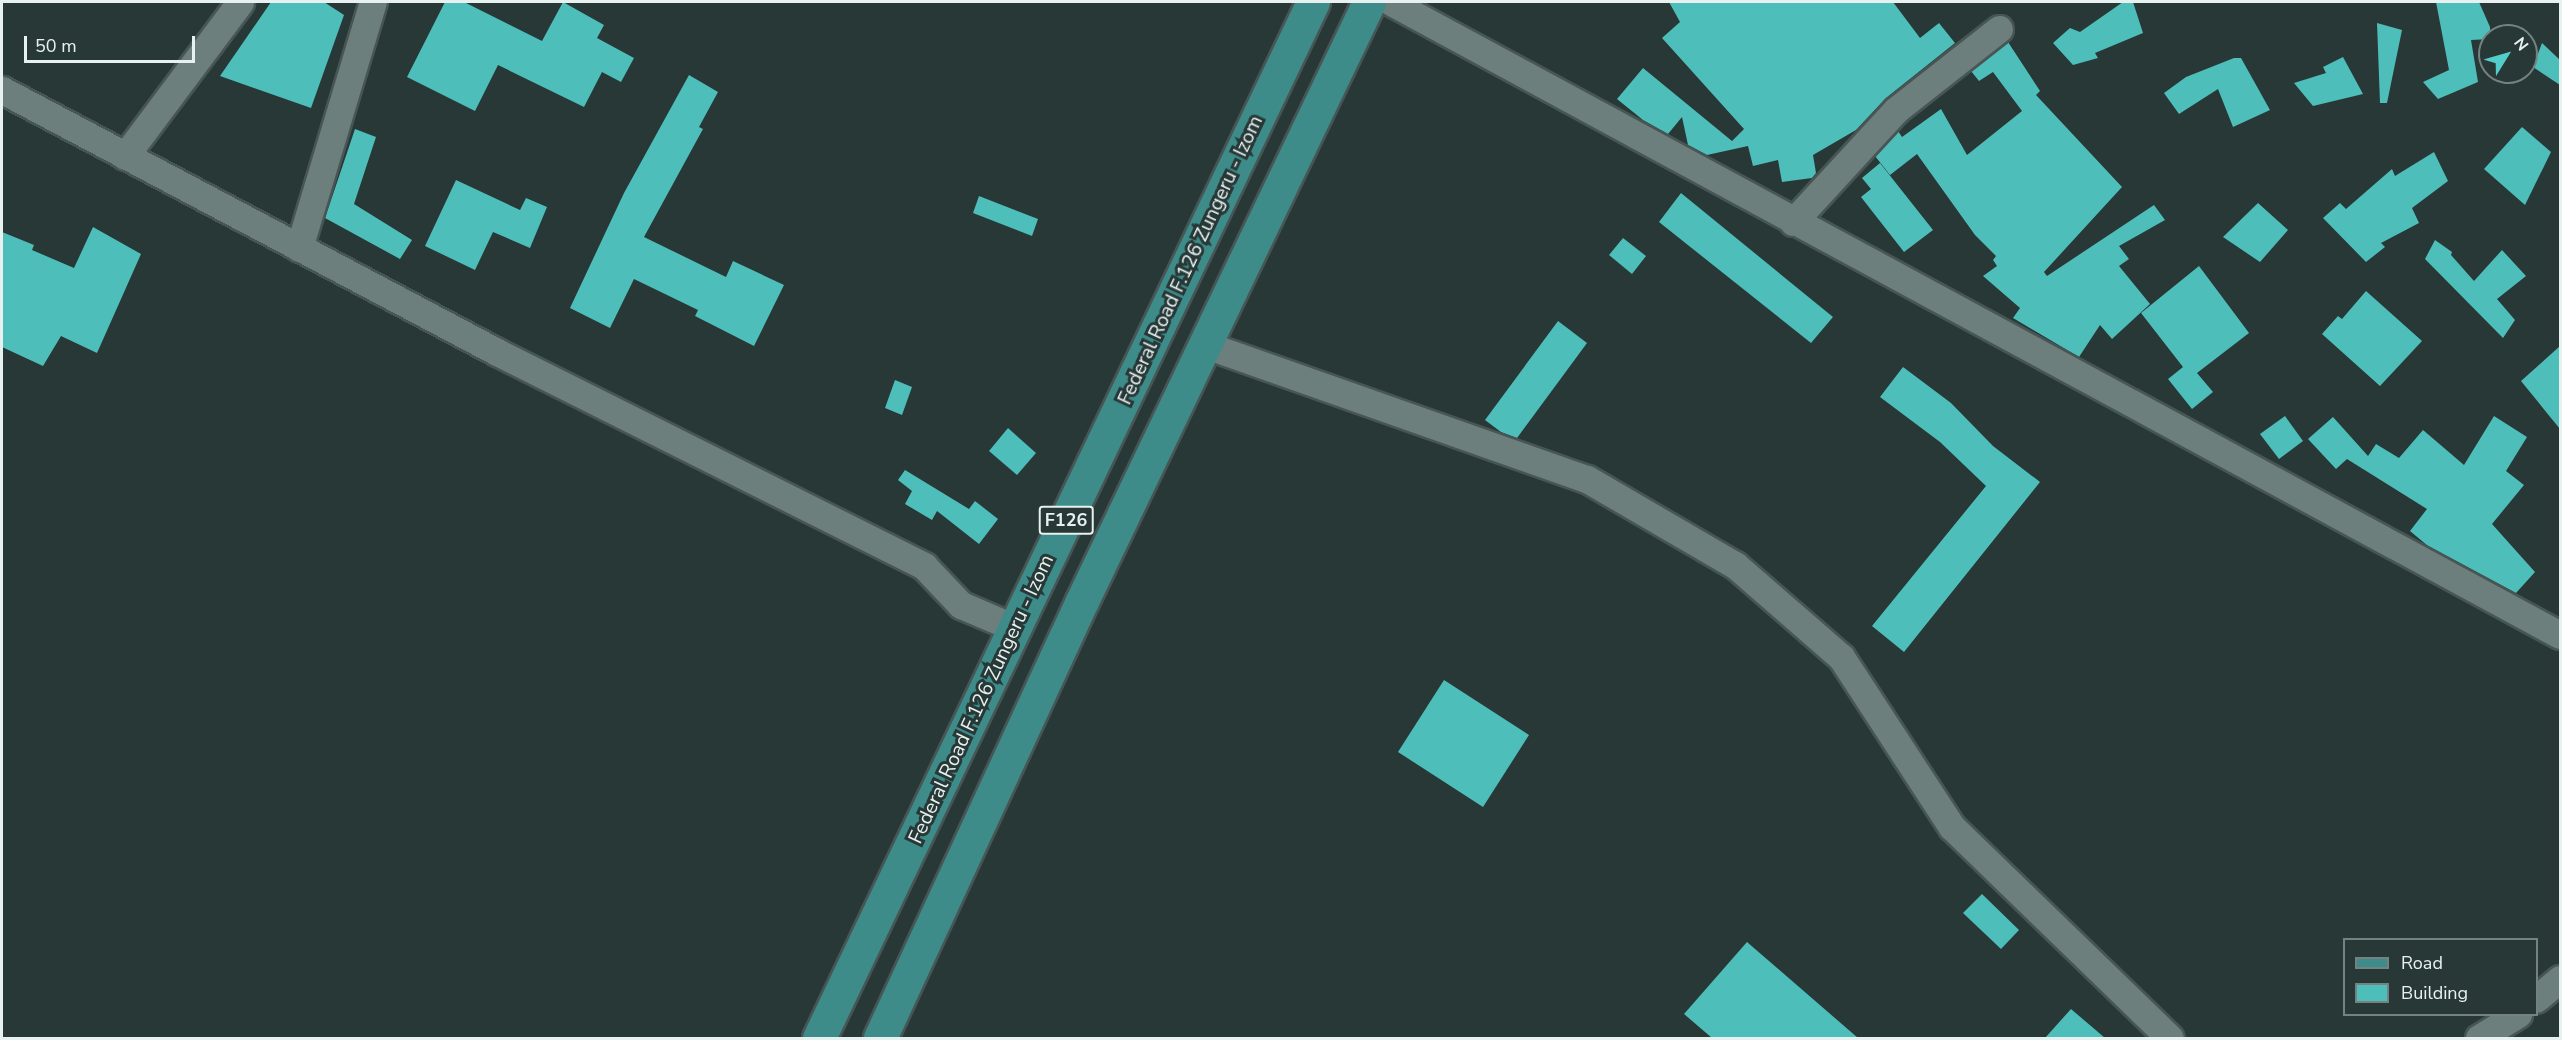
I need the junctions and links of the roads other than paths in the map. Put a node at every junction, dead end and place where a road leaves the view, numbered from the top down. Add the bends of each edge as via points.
1 (240, 2) edge
2 (372, 2) edge
3 (1313, 2) edge
4 (1369, 2) edge
5 (1391, 2) edge
6 (1999, 29) dead end
7 (2, 90) edge
8 (125, 156) junction
9 (1793, 222) junction
10 (299, 248) junction
11 (1203, 344) junction
12 (1015, 628) junction
13 (2560, 635) edge
14 (2560, 979) edge
15 (2538, 997) edge
16 (2515, 1016) edge
17 (819, 1038) edge
18 (880, 1038) edge
19 (2170, 1038) edge
20 (2479, 1038) edge

1 - 8 street
2 - 10 street
3 - 12 main road, Federal Road F.126 Zungeru - Izom / F126
4 - 11 main road, F126
5 - 9 street
6 - 9 street via 1896,110
7 - 8 street
8 - 10 street
9 - 13 street
10 - 12 street via 924,566 961,605
11 - 18 main road, F126
11 - 19 street via 1587,479 1735,565 1842,657 1952,826
12 - 17 main road, Federal Road F.126 Zungeru - Izom / F126
14 - 15 street
16 - 20 street

